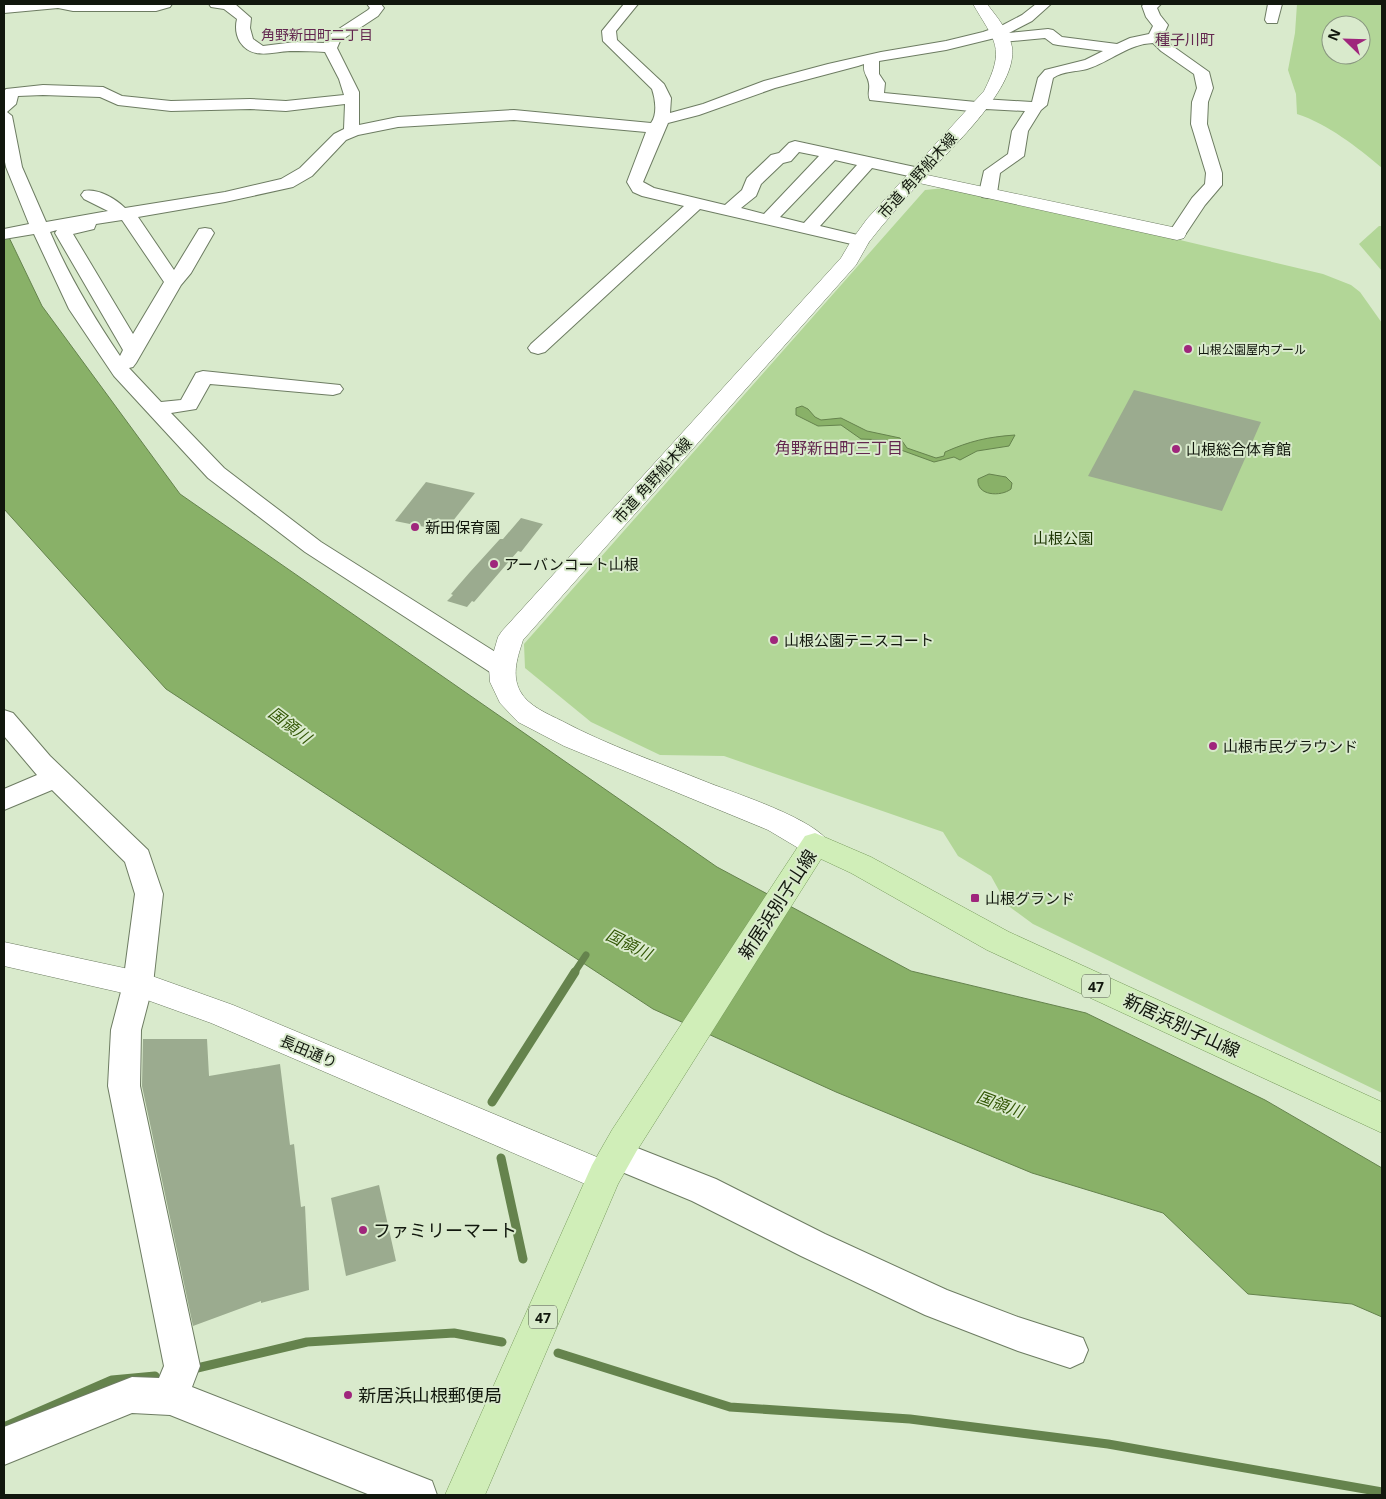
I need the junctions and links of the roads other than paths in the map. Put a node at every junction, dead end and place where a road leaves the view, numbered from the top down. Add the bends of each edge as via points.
1 (165, 4) edge
2 (216, 4) edge
3 (374, 4) edge
4 (631, 4) edge
5 (980, 4) edge
6 (1044, 4) edge
7 (1275, 4) edge
8 (1148, 5) edge
9 (4, 9) edge
10 (1272, 20) dead end
11 (1000, 35) junction
12 (1156, 38) junction
13 (330, 48) junction
14 (1117, 48) junction
15 (872, 58) junction
16 (352, 100) junction
17 (981, 106) junction
18 (1035, 107) junction
19 (4, 108) edge
20 (4, 116) edge
21 (659, 124) junction
22 (353, 131) junction
23 (831, 154) junction
24 (868, 162) junction
25 (916, 175) junction
26 (988, 193) junction
27 (90, 195) dead end
28 (697, 203) junction
29 (729, 210) junction
30 (126, 215) junction
31 (769, 219) junction
32 (33, 229) junction
33 (808, 229) junction
34 (205, 233) dead end
35 (4, 234) edge
36 (1177, 234) joint
37 (860, 241) junction
38 (173, 282) junction
39 (538, 348) dead end
40 (133, 350) junction
41 (121, 372) junction
42 (333, 390) dead end
43 (155, 409) junction
44 (502, 668) junction
45 (6, 725) edge
46 (56, 777) junction
47 (4, 800) edge
48 (815, 844) junction
49 (4, 954) edge
50 (138, 984) junction
51 (1382, 1118) edge
52 (615, 1157) junction
53 (1070, 1350) dead end
54 (170, 1397) junction
55 (4, 1446) edge
56 (418, 1495) edge
57 (465, 1495) edge

1 - 9 street via 156,7 58,4
2 - 13 street via 228,4 244,18 241,28 244,38 255,48
3 - 13 street via 378,8 333,39
4 - 21 street via 609,31 610,41 659,87 663,98
5 - 11 street, 市道 角野船木線
6 - 11 street via 1022,23
7 - 10 street
8 - 12 street via 1161,25 1154,36
11 - 14 street via 1048,33 1058,41
11 - 15 street
11 - 17 street, 市道 角野船木線 via 1006,53 1001,74
12 - 14 street
12 - 36 street via 1201,72 1205,88 1200,102 1200,124 1214,173 1213,185
13 - 16 street via 348,84
14 - 18 street via 1082,66 1048,75 1039,105
15 - 17 street via 871,74 877,83 876,97
15 - 21 street via 783,80
16 - 19 street via 280,106 171,106 118,100 103,92 36,90 11,92
16 - 22 street via 350,125
17 - 18 street
17 - 25 street, 市道 角野船木線
18 - 26 street via 1020,131 1016,156 992,171
20 - 32 street via 14,167
21 - 22 street via 514,115 398,122
21 - 28 street via 635,182 648,192
22 - 30 street via 340,137 306,172 287,183
23 - 24 street
23 - 29 street via 795,146 785,157 777,159 754,182 750,192
23 - 31 street
24 - 25 street
24 - 33 street
25 - 26 street
25 - 37 street, 市道 角野船木線
26 - 36 street
27 - 30 street
28 - 29 street
28 - 39 street
29 - 31 street
30 - 32 street
30 - 38 street
30 - 40 street via 64,233
31 - 33 street
32 - 35 street
32 - 41 street via 49,250 79,309
33 - 37 street
34 - 38 street via 182,273
37 - 44 street, 市道 角野船木線 via 849,261 512,638
38 - 40 street
40 - 41 street
41 - 43 street
42 - 43 street via 203,377 189,405
43 - 44 street via 216,473 313,547
44 - 48 street via 509,696 528,715 574,739 778,822
45 - 46 street
46 - 47 street
46 - 50 street via 138,857 149,894
48 - 51 main road, 新居浜別子山線 / 47 via 861,865 998,940
48 - 52 main road, 新居浜別子山線 / 47
49 - 50 street, 長田通り
50 - 52 street, 長田通り
50 - 54 street via 126,1030 124,1086 182,1366
52 - 53 street via 704,1190 937,1303
52 - 57 main road, 新居浜別子山線 / 47
54 - 55 street via 132,1394
54 - 56 street

